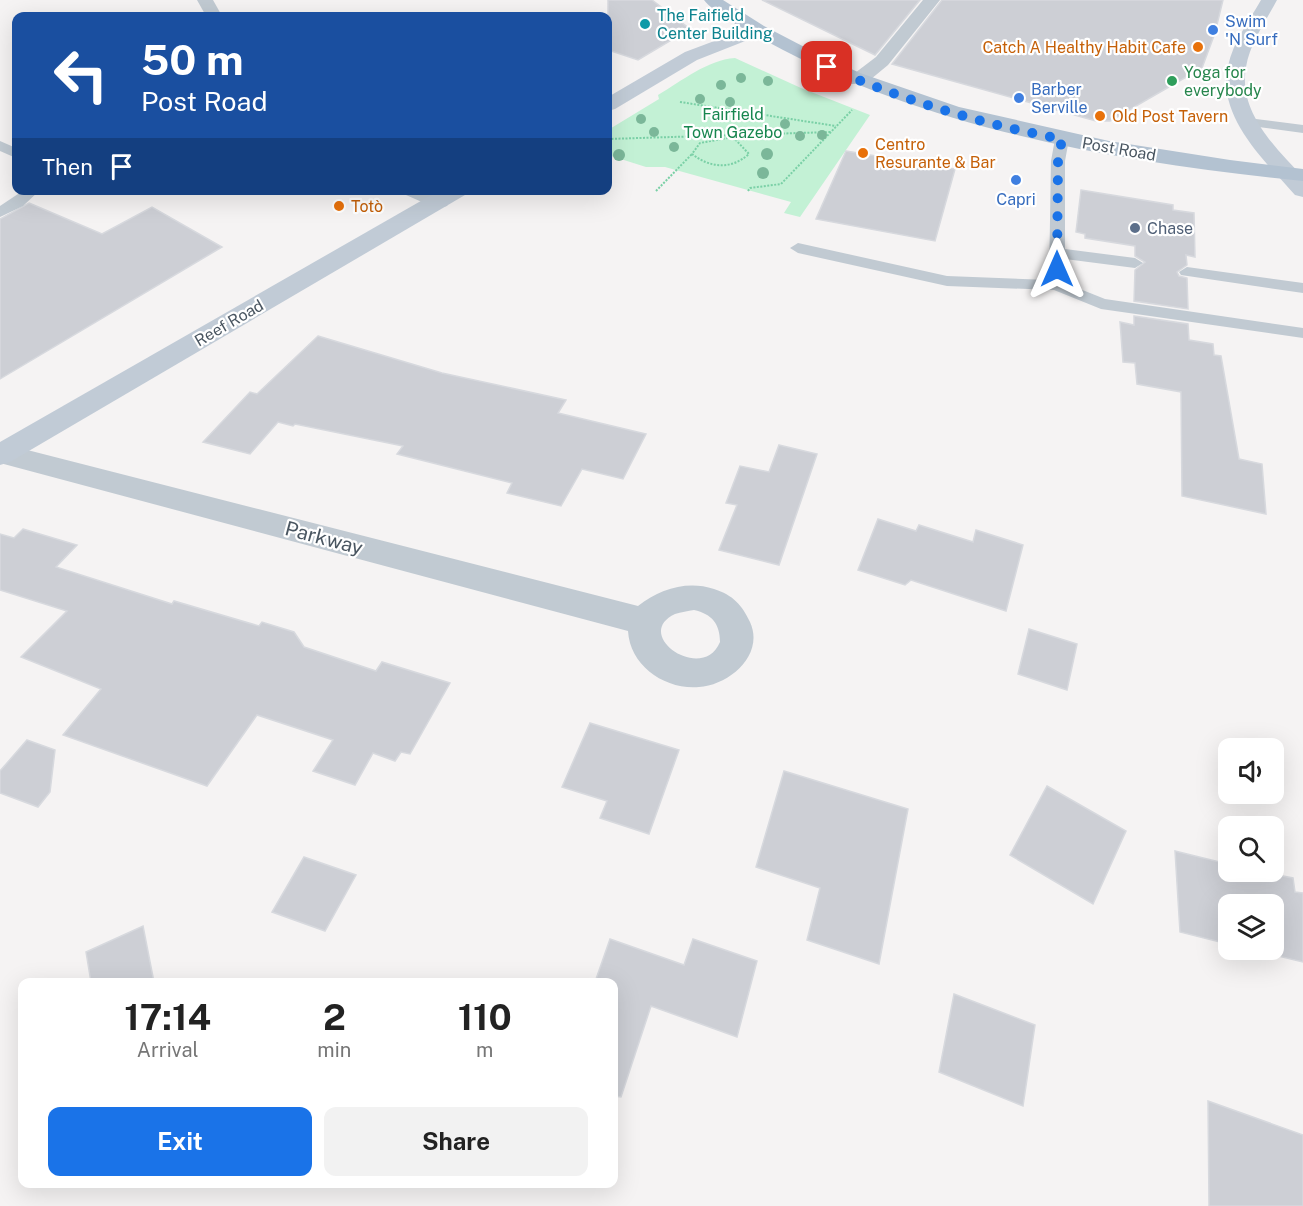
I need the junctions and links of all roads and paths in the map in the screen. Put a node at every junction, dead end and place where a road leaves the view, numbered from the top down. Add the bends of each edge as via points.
1 (712, 0) edge
2 (932, 0) edge
3 (1269, 0) edge
4 (757, 30) junction
5 (858, 80) junction
6 (671, 101) dead end
7 (612, 103) edge
8 (852, 109) dead end
9 (1248, 122) junction
10 (836, 126) junction
11 (1303, 129) edge
12 (831, 132) junction
13 (733, 136) junction
14 (612, 139) edge
15 (1062, 139) junction
16 (729, 143) dead end
17 (692, 154) junction
18 (1296, 174) edge
19 (1303, 190) edge
20 (656, 191) dead end
21 (748, 191) dead end
22 (27, 195) edge
23 (448, 196) edge
24 (0, 212) edge
25 (798, 248) dead end
26 (1057, 253) junction
27 (1135, 263) dead end
28 (1187, 272) dead end
29 (1057, 285) junction
30 (1303, 288) edge
31 (1303, 333) edge
32 (1, 454) edge
33 (646, 622) dead end

1 - 4 main road, Post Road
2 - 5 street via 882,61
3 - 9 street via 1235,74 1234,88
4 - 5 main road, Post Road
4 - 7 street via 692,56
5 - 15 main road, Post Road via 969,118
6 - 10 path
8 - 10 path
9 - 11 lane
9 - 18 street via 1253,133
10 - 12 path
12 - 13 path
12 - 21 path via 781,184
13 - 14 path
13 - 16 path
13 - 17 path via 700,143
13 - 17 path via 749,154 742,162 721,167 701,162
15 - 18 main road, Post Road via 1212,165
15 - 26 lane via 1058,161
17 - 20 path
18 - 19 street
22 - 24 lane
23 - 32 street, Reef Road
25 - 29 lane via 947,281
26 - 27 lane
26 - 29 lane
28 - 30 lane
29 - 31 lane via 1101,303
32 - 33 street, Parkway

